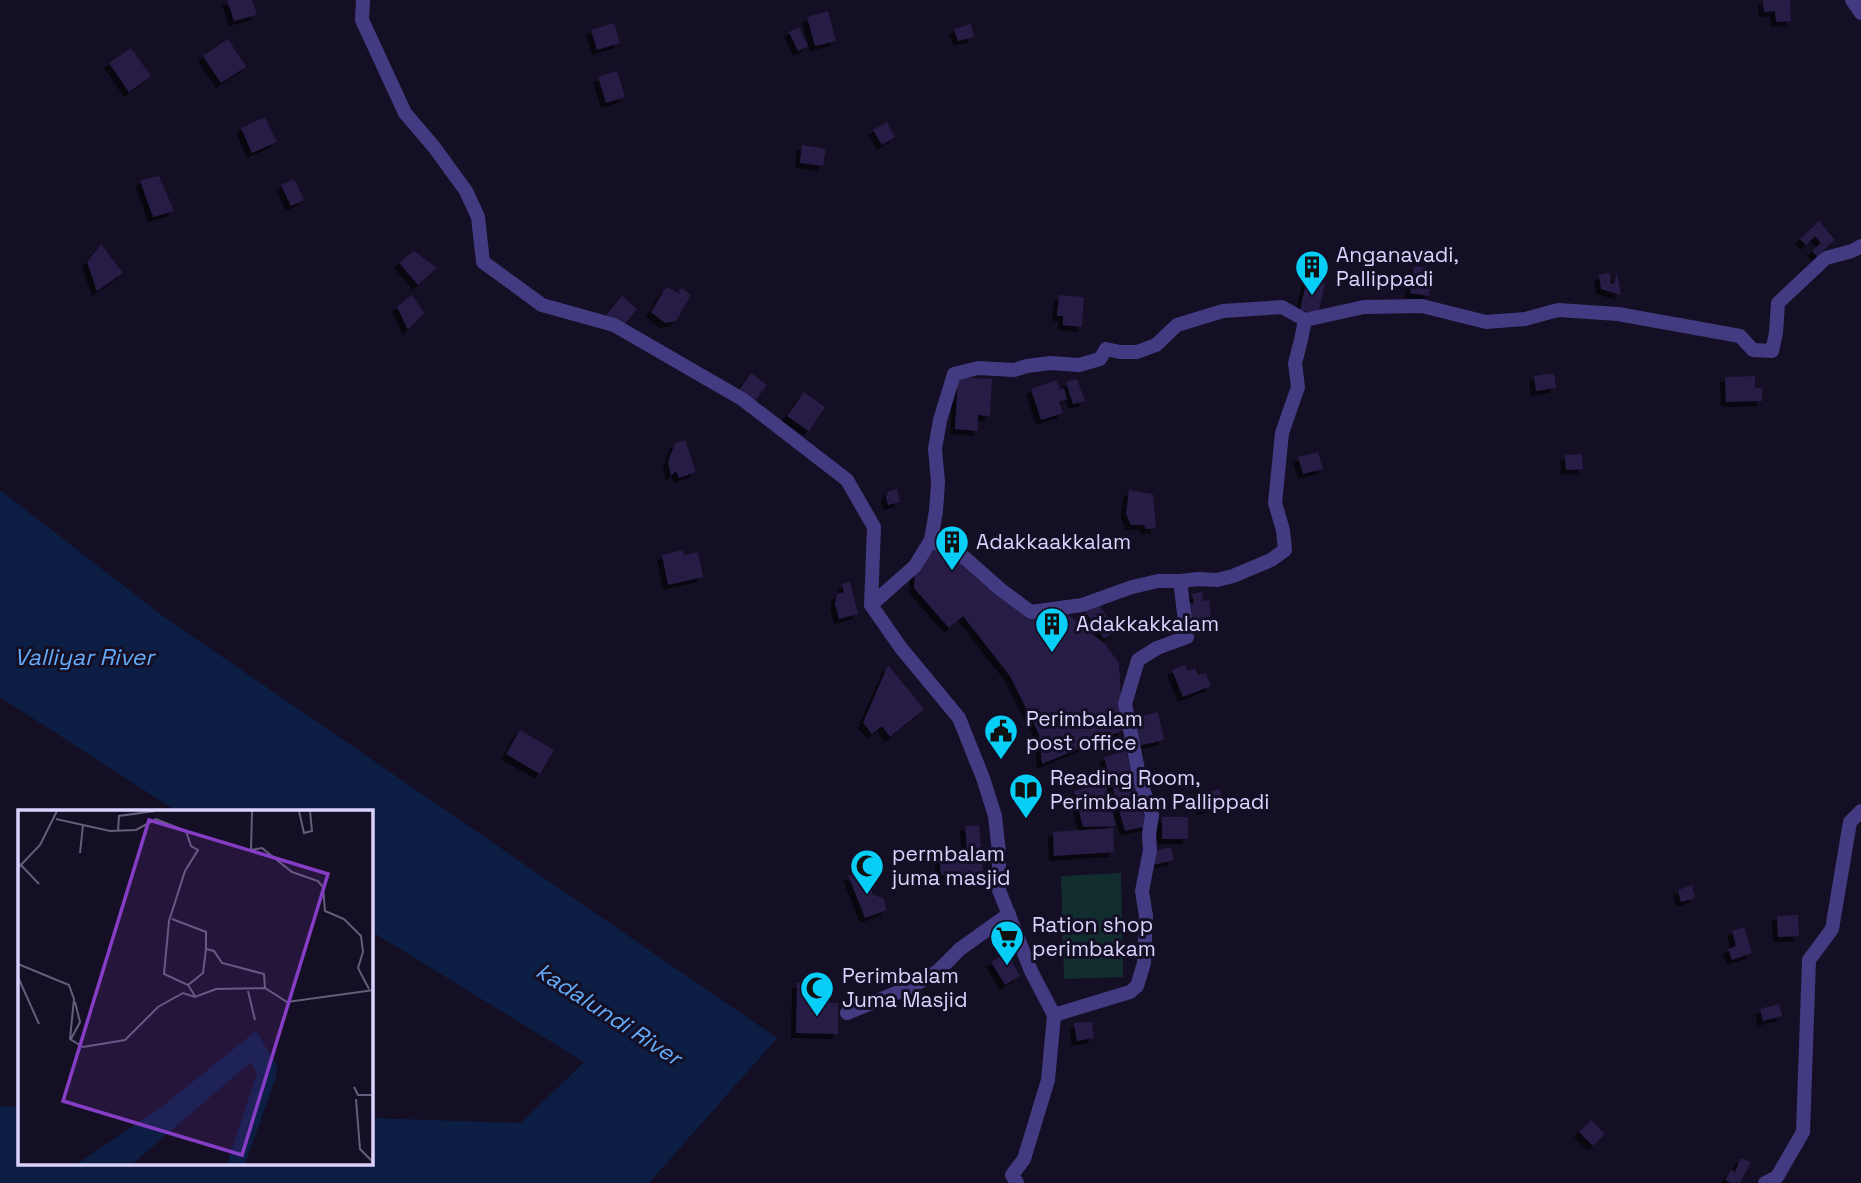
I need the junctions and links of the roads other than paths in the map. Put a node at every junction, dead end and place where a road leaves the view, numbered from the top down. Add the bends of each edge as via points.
1 (363, 0) edge
2 (1852, 0) edge
3 (1861, 13) edge
4 (1861, 246) edge
5 (1305, 320) junction
6 (931, 540) junction
7 (1180, 581) junction
8 (871, 605) junction
9 (1861, 811) edge
10 (1009, 914) junction
11 (847, 1013) dead end
12 (1054, 1015) junction
13 (1017, 1183) edge
14 (1765, 1183) edge

1 - 8 street via 362,20 405,113 466,191 478,218 483,262 542,305 614,325 742,399 846,480 874,527
2 - 3 street
4 - 5 street via 1826,258 1777,303 1772,351 1753,350 1740,336 1606,313 1558,310 1486,322 1422,306 1364,307
5 - 6 street via 1282,307 1223,312 1177,325 1156,345 1137,352 1105,349 1100,359 1079,365 978,368 954,374 935,449 938,482
5 - 7 street via 1295,363 1298,387 1282,433 1275,503 1285,550 1233,576
6 - 7 street via 965,558 1031,612 1082,604 1158,581
6 - 8 street via 915,566
7 - 12 street via 1187,637 1138,660 1125,704 1152,815 1142,891 1146,916 1140,978 1130,992
8 - 10 street via 959,718 995,816 999,890
9 - 14 street via 1850,822 1832,929 1808,960 1803,1132 1777,1177
10 - 11 street via 960,949 939,971
10 - 12 street
12 - 13 street via 1048,1080 1024,1159 1012,1175

